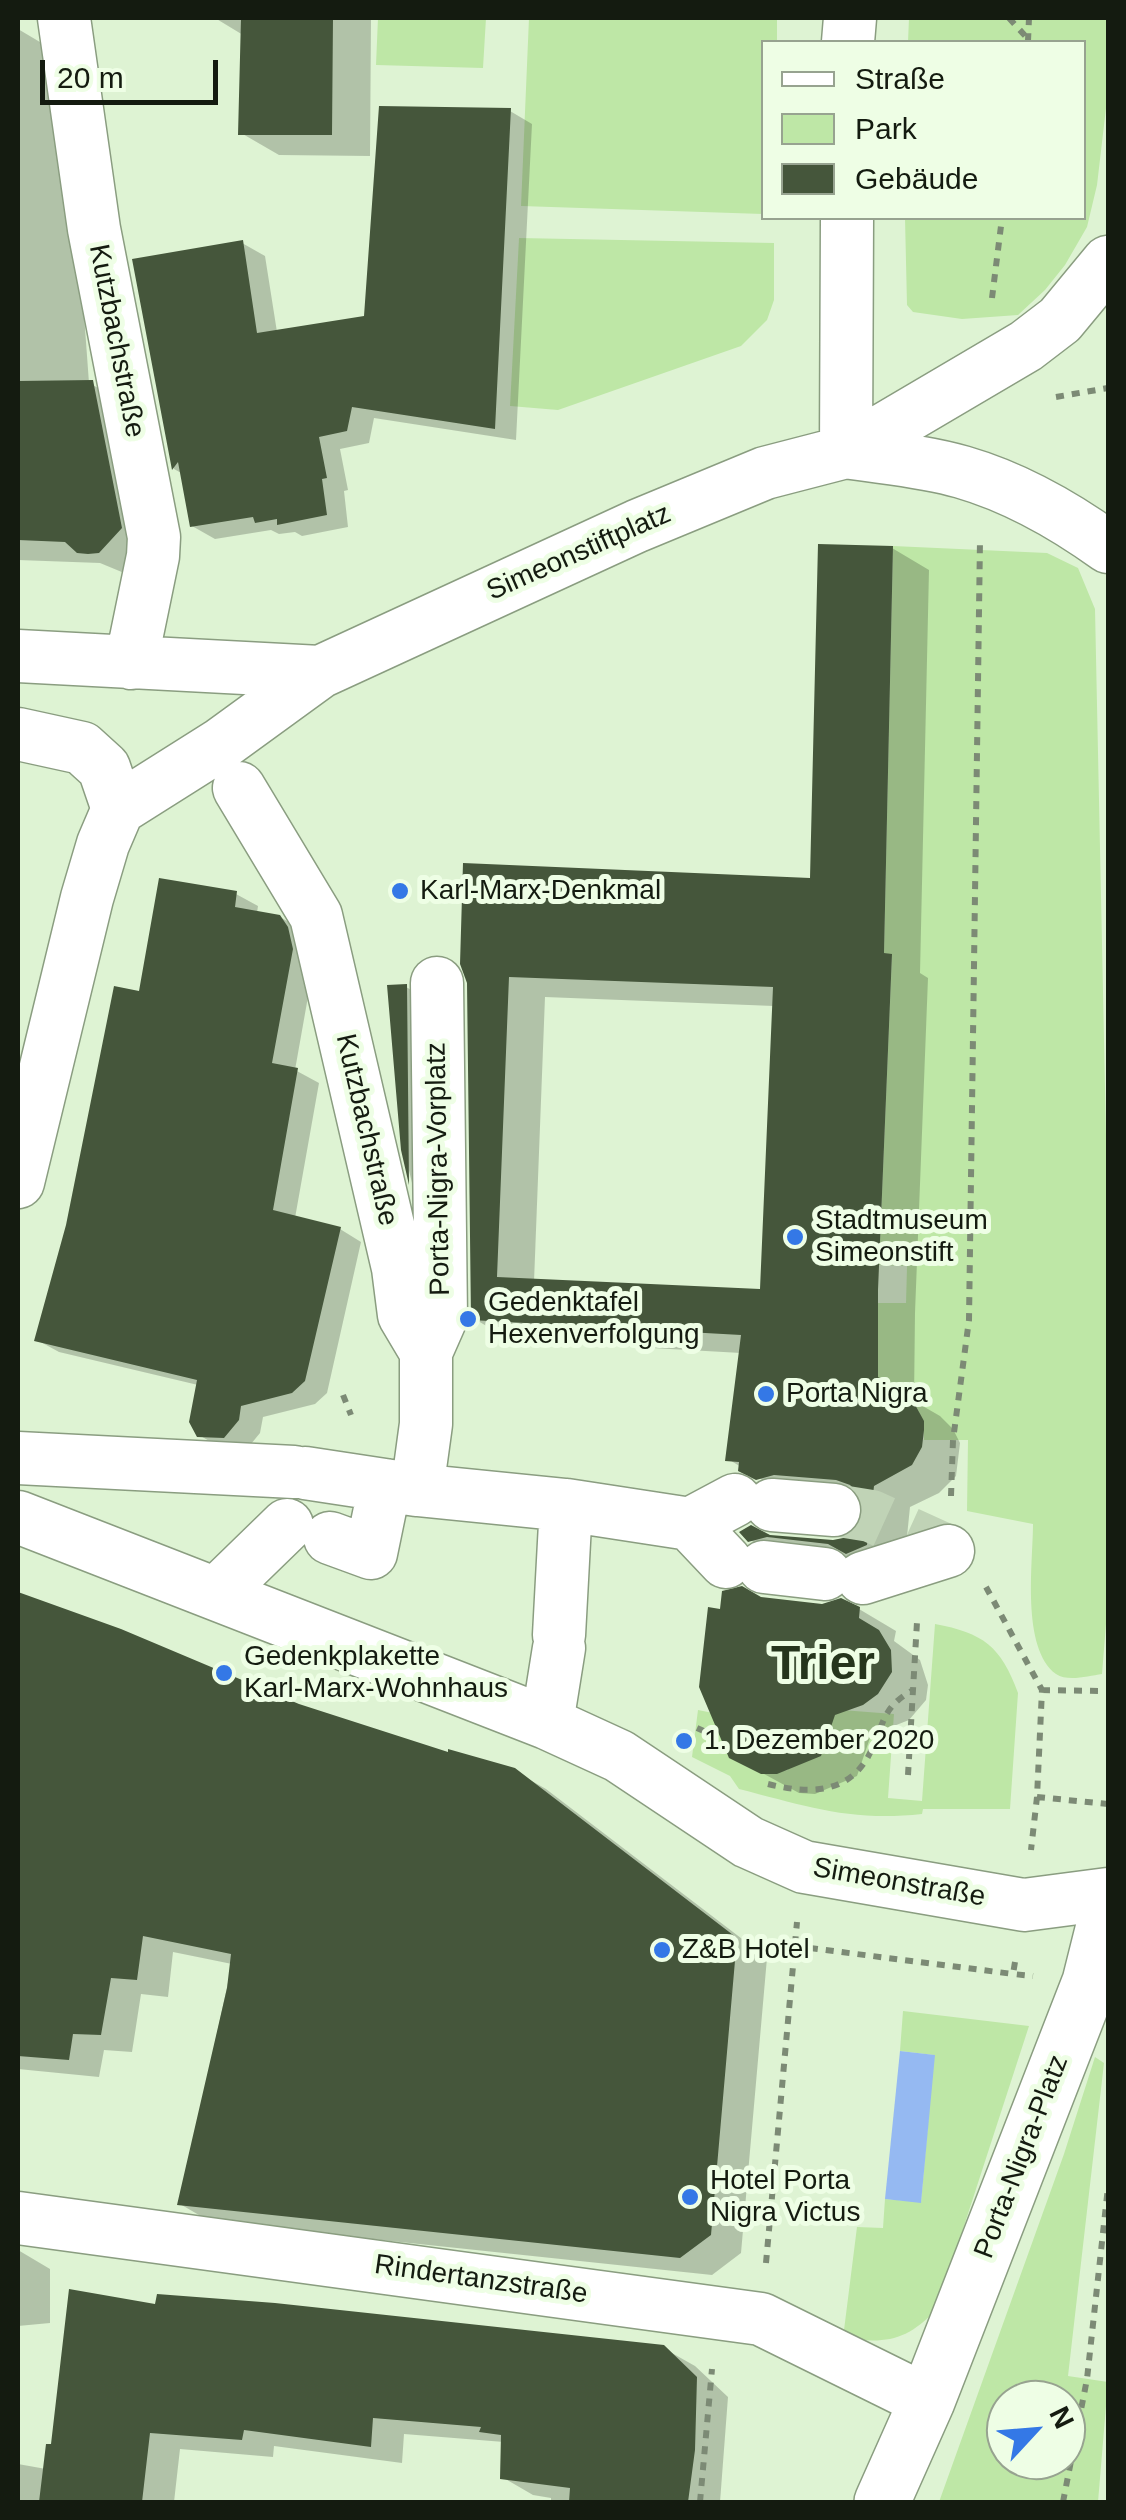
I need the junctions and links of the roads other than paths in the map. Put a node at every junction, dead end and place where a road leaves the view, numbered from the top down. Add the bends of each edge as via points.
1 (64, 18) edge
2 (847, 220) edge
3 (1108, 262) edge
4 (846, 452) junction
5 (1108, 548) edge
6 (18, 656) edge
7 (131, 663) junction
8 (320, 672) junction
9 (18, 734) edge
10 (239, 788) dead end
11 (118, 810) junction
12 (437, 983) dead end
13 (18, 1182) edge
14 (415, 1333) junction
15 (18, 1458) edge
16 (401, 1488) junction
17 (566, 1505) junction
18 (732, 1510) junction
19 (834, 1510) tunnel mouth
20 (18, 1517) edge
21 (948, 1552) road end
22 (216, 1593) junction
23 (547, 1723) junction
24 (1108, 1894) edge
25 (1108, 1910) edge
26 (18, 2218) edge
27 (927, 2401) junction
28 (882, 2502) edge

1 - 7 street, Kutzbachstraße via 94,229 154,536
2 - 4 street
3 - 4 street, Simeonstiftplatz via 1060,320 1026,346
4 - 5 street, Simeonstiftplatz via 984,478 1074,522
4 - 8 street, Simeonstiftplatz via 765,473 655,518
6 - 7 street, Simeonstiftplatz
7 - 8 street, Simeonstiftplatz
8 - 11 street, Simeonstiftplatz
9 - 11 street via 82,748 104,768
10 - 14 street, Kutzbachstraße via 316,916
11 - 13 street via 87,898
12 - 14 street, Porta-Nigra-Vorplatz via 440,1318
14 - 16 street, Porta-Nigra-Vorplatz via 426,1424
15 - 16 street via 299,1473
16 - 17 street
16 - 22 street, Porta-Nigra-Vorplatz via 371,1553 308,1532
17 - 18 street
17 - 23 street
18 - 19 street
18 - 21 street via 745,1565 844,1576
20 - 22 street, Simeonstraße
22 - 23 street, Simeonstraße
23 - 24 street, Simeonstraße via 619,1756 748,1842 804,1867 1024,1905
25 - 27 main road, Porta-Nigra-Platz via 1090,1982
26 - 27 street, Rindertanzstraße via 762,2319
27 - 28 main road, Porta-Nigra-Platz

